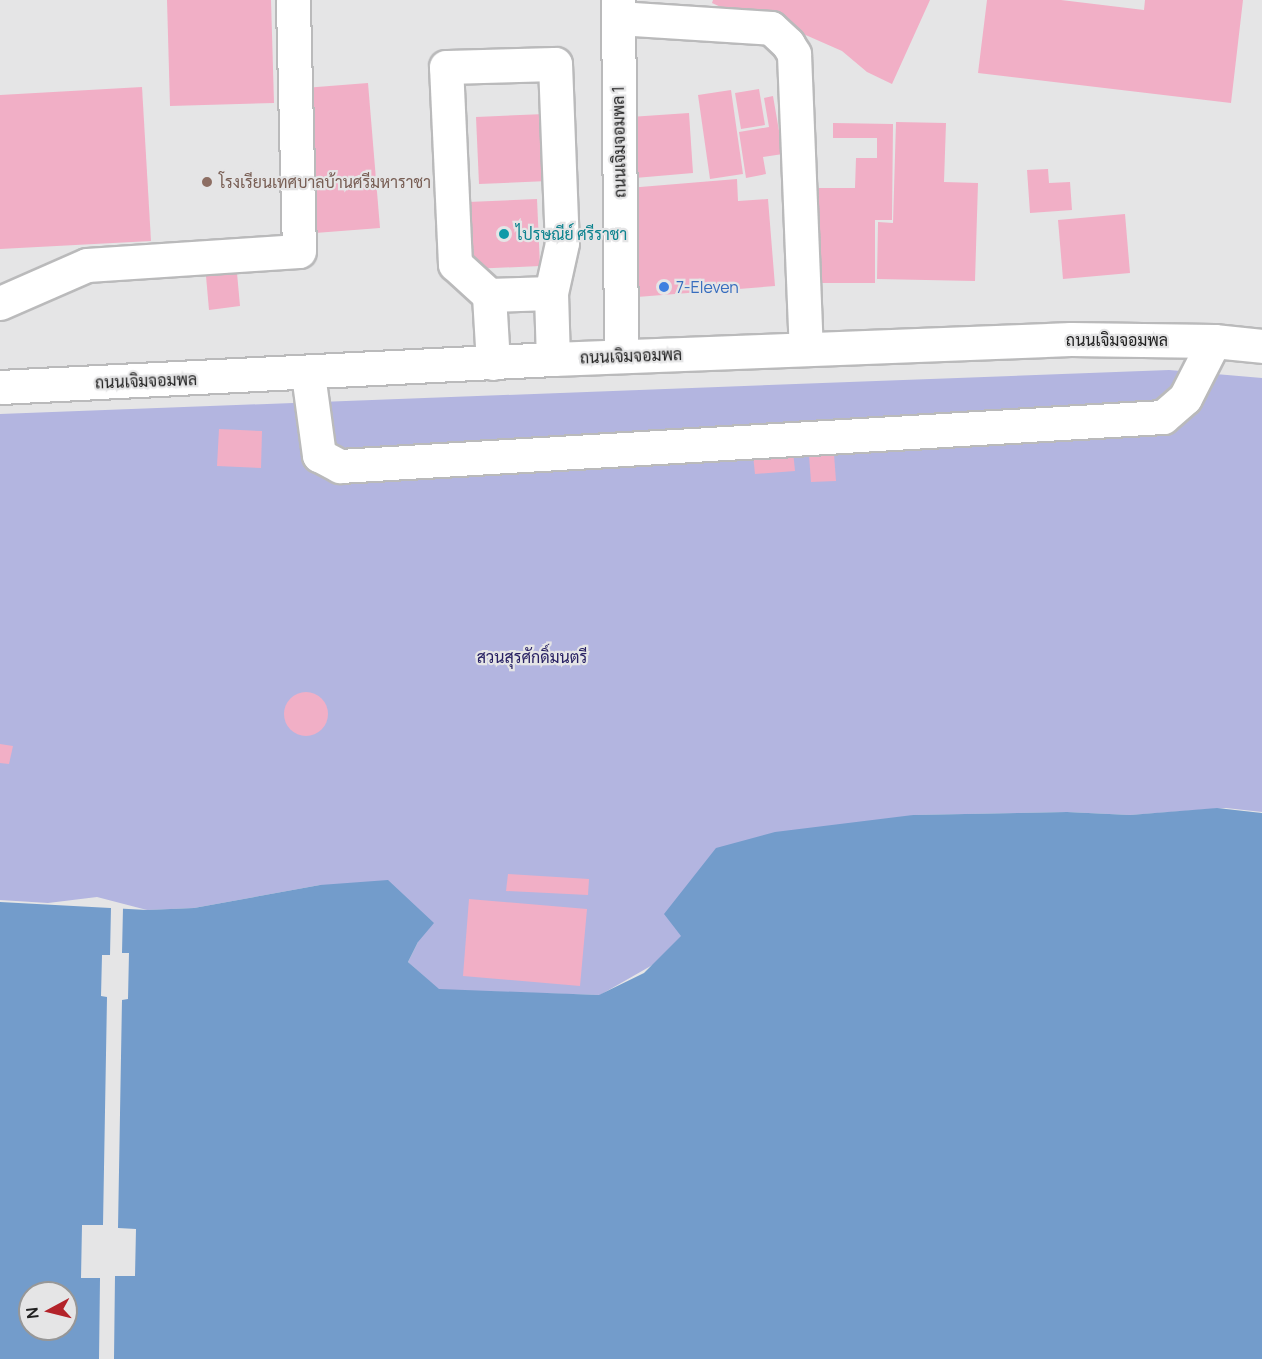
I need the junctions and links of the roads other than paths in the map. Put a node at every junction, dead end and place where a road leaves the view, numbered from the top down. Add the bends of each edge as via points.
1 (293, 0) edge
2 (618, 9) edge
3 (551, 293) junction
4 (489, 295) junction
5 (0, 303) edge
6 (1214, 341) junction
7 (1262, 346) edge
8 (806, 349) junction
9 (621, 356) junction
10 (553, 359) junction
11 (493, 363) junction
12 (308, 374) junction
13 (0, 387) edge

1 - 5 main road via 299,251 87,265
2 - 8 main road via 771,28 794,54
2 - 9 main road, ถนนเจิมจอมพล 1
3 - 4 main road
3 - 4 main road via 562,243 555,64 446,68 455,264
3 - 10 main road
4 - 11 main road
6 - 7 main road, ถนนเจิมจอมพล
6 - 8 main road, ถนนเจิมจอมพล via 1071,339
6 - 12 main road via 1185,398 1163,417 340,466 319,455
8 - 9 main road, ถนนเจิมจอมพล
9 - 10 main road, ถนนเจิมจอมพล
10 - 11 main road, ถนนเจิมจอมพล
11 - 12 main road, ถนนเจิมจอมพล
12 - 13 main road, ถนนเจิมจอมพล

